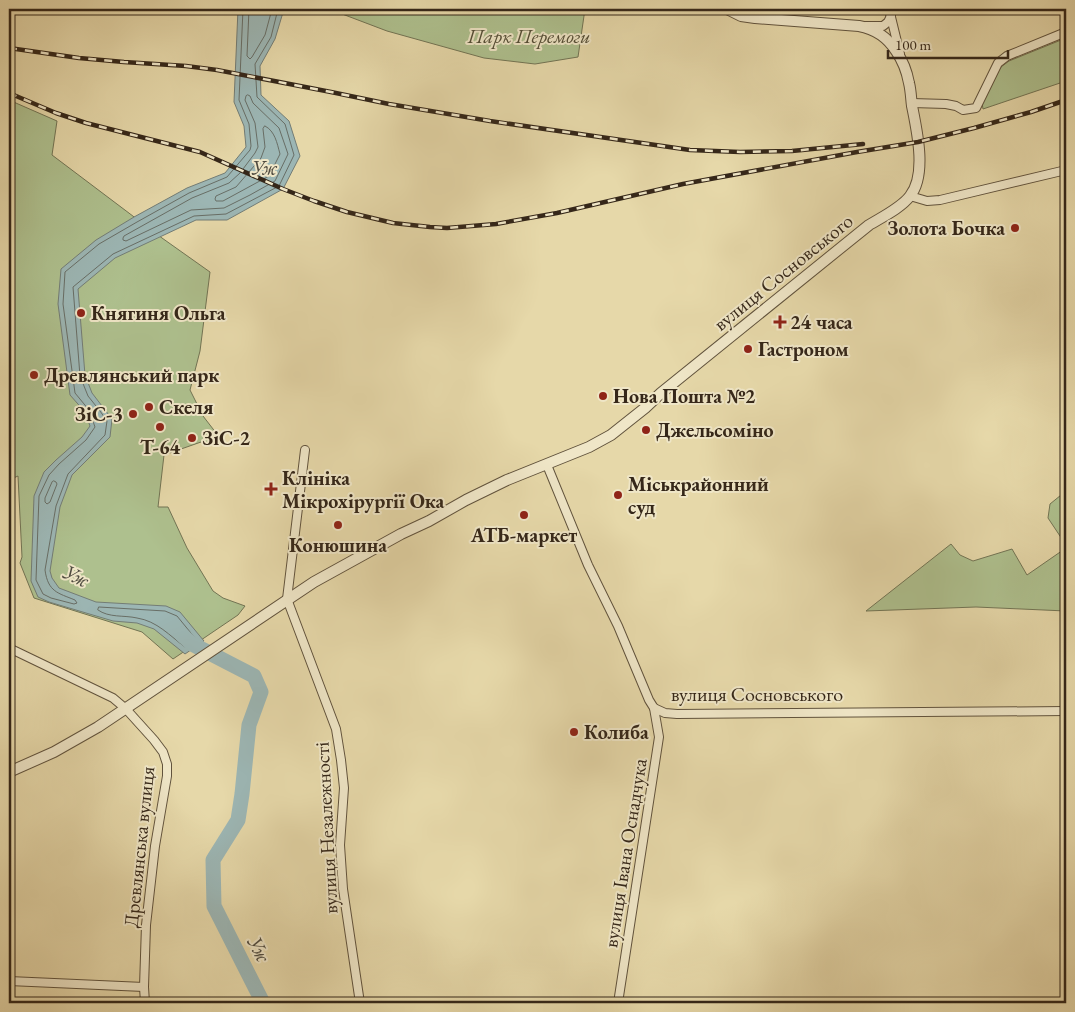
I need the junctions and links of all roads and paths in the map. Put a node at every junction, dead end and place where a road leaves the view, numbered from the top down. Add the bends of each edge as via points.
1 (727, 9) edge
2 (890, 13) edge
3 (860, 26) junction
4 (1066, 32) edge
5 (902, 60) junction
6 (912, 102) junction
7 (1066, 170) edge
8 (910, 196) junction
9 (305, 450) dead end
10 (547, 465) junction
11 (287, 599) junction
12 (9, 648) edge
13 (654, 708) junction
14 (126, 709) junction
15 (1066, 711) edge
16 (9, 772) edge
17 (9, 981) edge
18 (144, 987) junction
19 (145, 1003) edge
20 (360, 1003) edge
21 (618, 1003) edge

1 - 3 street via 741,16 756,18
2 - 3 street via 884,26
2 - 5 street
3 - 5 street via 883,37
4 - 6 street via 1001,60 976,108 963,110 946,104
5 - 6 street
6 - 8 street via 918,136 918,174
7 - 8 street via 940,200 927,201
8 - 10 street, вулиця Сосновського via 869,225 611,435
9 - 11 street, вулиця Незалежності
10 - 11 street, вулиця Сосновського via 466,500
10 - 13 street, вулиця Сосновського via 588,565
11 - 14 street, вулиця Сосновського
11 - 20 street, вулиця Незалежності via 336,729 342,760 344,788 340,845 343,890
12 - 14 street, Древлянська вулиця via 113,698
13 - 15 street, вулиця Сосновського via 677,714
13 - 21 street, вулиця Івана Оснадчука via 659,737
14 - 16 street via 54,752
14 - 18 street, Древлянська вулиця via 163,752 167,764 146,925
17 - 18 street
18 - 19 street, Древлянська вулиця

